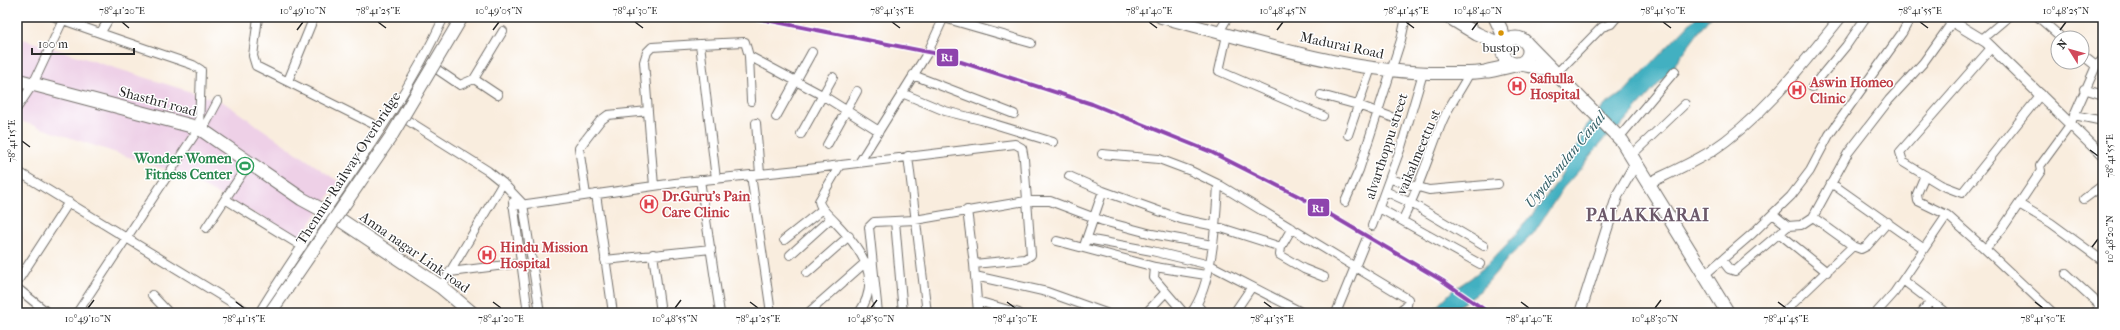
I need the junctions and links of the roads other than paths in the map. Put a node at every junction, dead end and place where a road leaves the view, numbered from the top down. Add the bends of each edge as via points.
1 (110, 17) edge
2 (258, 17) edge
3 (314, 17) edge
4 (444, 17) edge
5 (462, 17) edge
6 (465, 17) edge
7 (1162, 17) edge
8 (1228, 17) edge
9 (1406, 17) edge
10 (1450, 17) edge
11 (1495, 17) edge
12 (1617, 17) edge
13 (1841, 17) edge
14 (1866, 17) edge
15 (1911, 17) edge
16 (2008, 17) edge
17 (2038, 17) edge
18 (59, 18) edge
19 (944, 18) edge
20 (1948, 18) edge
21 (2053, 30) edge
22 (503, 31) dead end
23 (101, 32) junction
24 (1223, 33) junction
25 (1982, 39) junction
26 (1524, 41) junction
27 (1031, 43) dead end
28 (700, 44) junction
29 (1992, 47) junction
30 (1504, 50) junction
31 (812, 52) dead end
32 (748, 56) junction
33 (2103, 59) edge
34 (2090, 61) edge
35 (1518, 64) junction
36 (2096, 66) junction
37 (435, 68) junction
38 (1371, 68) junction
39 (1555, 70) junction
40 (1390, 71) junction
41 (1488, 71) junction
42 (1675, 71) dead end
43 (1423, 73) junction
44 (1469, 74) junction
45 (913, 75) junction
46 (833, 77) dead end
47 (474, 79) junction
48 (17, 80) edge
49 (797, 80) junction
50 (288, 81) junction
51 (34, 84) junction
52 (1812, 87) dead end
53 (2084, 90) junction
54 (858, 91) dead end
55 (902, 93) junction
56 (1321, 94) dead end
57 (2041, 94) junction
58 (498, 95) dead end
59 (822, 95) junction
60 (2103, 95) edge
61 (218, 101) dead end
62 (751, 101) dead end
63 (1685, 104) dead end
64 (1358, 105) junction
65 (17, 108) edge
66 (849, 110) junction
67 (648, 111) junction
68 (1377, 112) junction
69 (1014, 114) dead end
70 (2074, 115) junction
71 (1323, 116) dead end
72 (776, 117) dead end
73 (1394, 118) dead end
74 (407, 120) junction
75 (2103, 121) edge
76 (756, 123) dead end
77 (2070, 125) junction
78 (381, 128) junction
79 (200, 130) junction
80 (879, 130) junction
81 (1623, 133) dead end
82 (801, 134) dead end
83 (1348, 135) dead end
84 (1053, 142) dead end
85 (827, 145) dead end
86 (1102, 154) dead end
87 (908, 156) junction
88 (1637, 156) junction
89 (2103, 156) edge
90 (249, 163) junction
91 (859, 163) junction
92 (840, 165) junction
93 (17, 170) edge
94 (760, 174) junction
95 (751, 175) junction
96 (1925, 175) junction
97 (1069, 176) dead end
98 (716, 179) junction
99 (1390, 179) junction
100 (700, 180) junction
101 (1653, 181) dead end
102 (503, 183) junction
103 (1831, 183) junction
104 (1218, 184) junction
105 (1498, 184) dead end
106 (2103, 185) edge
107 (654, 186) junction
108 (1418, 187) junction
109 (1103, 191) junction
110 (1385, 191) junction
111 (514, 193) junction
112 (596, 194) junction
113 (586, 195) junction
114 (2084, 198) dead end
115 (225, 199) junction
116 (1026, 201) junction
117 (69, 202) junction
118 (1345, 202) dead end
119 (1411, 203) junction
120 (523, 204) junction
121 (2019, 204) junction
122 (513, 206) junction
123 (1379, 208) junction
124 (823, 209) junction
125 (967, 210) junction
126 (324, 211) junction
127 (1773, 214) junction
128 (1947, 215) junction
129 (1093, 217) junction
130 (1813, 217) junction
131 (831, 218) junction
132 (339, 219) junction
133 (1403, 219) junction
134 (916, 220) junction
135 (895, 221) junction
136 (1888, 222) junction
137 (1215, 226) junction
138 (1372, 226) tunnel mouth
139 (1788, 226) junction
140 (206, 228) dead end
141 (1292, 228) junction
142 (1780, 234) junction
143 (849, 236) junction
144 (127, 238) junction
145 (1087, 239) junction
146 (784, 240) dead end
147 (1366, 240) tunnel mouth
148 (1057, 241) dead end
149 (1212, 245) junction
150 (1484, 246) dead end
151 (1854, 246) junction
152 (303, 247) junction
153 (1281, 247) junction
154 (1923, 248) junction
155 (710, 249) junction
156 (1083, 249) junction
157 (1984, 249) junction
158 (653, 254) junction
159 (790, 254) dead end
160 (605, 260) junction
161 (1722, 260) junction
162 (2103, 261) edge
163 (866, 262) junction
164 (521, 263) junction
165 (974, 264) junction
166 (1480, 264) dead end
167 (1210, 265) junction
168 (1155, 267) junction
169 (1355, 267) junction
170 (1709, 271) dead end
171 (450, 272) junction
172 (1827, 272) junction
173 (807, 274) dead end
174 (2066, 274) dead end
175 (1206, 275) junction
176 (975, 276) junction
177 (1324, 277) dead end
178 (1903, 280) junction
179 (17, 282) edge
180 (441, 287) junction
181 (17, 288) edge
182 (1251, 288) junction
183 (1166, 292) junction
184 (152, 295) dead end
185 (977, 301) junction
186 (1930, 302) junction
187 (2102, 305) edge
188 (1197, 306) junction
189 (275, 312) edge
190 (1727, 312) edge
191 (48, 313) edge
192 (77, 313) edge
193 (169, 313) edge
194 (249, 313) edge
195 (259, 313) edge
196 (472, 313) edge
197 (528, 313) edge
198 (540, 313) edge
199 (613, 313) edge
200 (661, 313) edge
201 (720, 313) edge
202 (771, 313) edge
203 (808, 313) edge
204 (859, 313) edge
205 (878, 313) edge
206 (903, 313) edge
207 (927, 313) edge
208 (978, 313) edge
209 (1019, 313) edge
210 (1106, 313) edge
211 (1146, 313) edge
212 (1184, 313) edge
213 (1191, 313) edge
214 (1204, 313) edge
215 (1234, 313) edge
216 (1303, 313) edge
217 (1336, 313) edge
218 (1397, 313) edge
219 (1580, 313) edge
220 (1783, 313) edge
221 (1876, 313) edge
222 (1921, 313) edge
223 (1946, 313) edge
224 (2053, 313) edge
225 (2094, 313) edge

1 - 23 street
2 - 50 street via 254,62 256,66
3 - 50 street
4 - 78 street via 429,49
5 - 189 main road, Thennur Railway Overbridge, bridge via 392,135
6 - 37 street
7 - 24 main road, Madurai Road
8 - 24 street
9 - 40 street
10 - 30 main road
11 - 26 main road
11 - 30 main road via 1502,32
12 - 39 street via 1611,24 1602,27
13 - 101 street via 1747,124 1709,152
14 - 52 street
15 - 127 street via 1886,57 1829,135 1810,171
16 - 25 street
17 - 21 street
18 - 23 street
18 - 51 street
19 - 27 street
19 - 45 street via 928,52
20 - 25 street
20 - 103 street via 1922,63 1848,153
22 - 47 street
23 - 79 street via 125,43 198,67 201,70
24 - 38 main road, Madurai Road
24 - 71 street via 1219,71
25 - 29 street
26 - 30 main road via 1513,38
26 - 35 main road via 1528,56
26 - 39 main road
28 - 32 street via 745,42
28 - 67 street via 652,47 647,52 644,62
28 - 98 street
29 - 57 street
29 - 96 street via 1900,152 1903,162
30 - 35 main road via 1510,63
30 - 41 main road
31 - 49 street
32 - 49 street
32 - 62 street
33 - 36 street
34 - 36 street
35 - 39 main road
35 - 41 main road, Madurai Road via 1502,70
36 - 53 street
37 - 47 street via 460,85
37 - 74 street
38 - 40 main road, Madurai Road
38 - 64 street
39 - 88 main road
40 - 43 main road, Madurai Road
40 - 68 street
41 - 44 main road, Madurai Road
42 - 81 street
43 - 44 main road, Madurai Road
43 - 99 street, alvarthoppu street
44 - 108 street, vaikalmeettu st via 1443,121
45 - 55 street
45 - 69 street
46 - 59 street
47 - 58 street
48 - 51 main road, Shasthri road
49 - 59 street
49 - 72 street
50 - 78 street
51 - 65 street
51 - 79 main road, Shasthri road
53 - 60 street
53 - 70 street
54 - 66 street
55 - 80 street
55 - 84 street via 945,111
56 - 64 street
57 - 77 street
57 - 96 street via 1962,193
59 - 66 street
59 - 82 street
61 - 79 street
63 - 88 street
64 - 68 street
64 - 83 street
66 - 80 street
66 - 85 street
67 - 107 street
67 - 113 street via 608,115 580,145 578,152
68 - 73 street
68 - 118 street via 1359,170
70 - 75 street
70 - 77 street
74 - 102 street via 488,170
74 - 132 street
76 - 94 street
77 - 89 street
77 - 121 street via 2040,166 2041,171
78 - 126 street
79 - 90 main road, Shasthri road
79 - 144 street
80 - 91 street
86 - 104 street via 1159,159
87 - 91 street
87 - 116 street via 1020,145 1024,159
87 - 134 street
88 - 190 main road
88 - 219 street via 1613,208
90 - 115 street
90 - 126 main road, Shasthri road
91 - 92 street
92 - 94 street
92 - 124 street via 819,201
93 - 117 street
94 - 95 street
95 - 98 street
95 - 202 street
96 - 128 street via 1917,194 1918,201
97 - 109 street
98 - 100 street
99 - 108 street
99 - 110 street, alvarthoppu street
100 - 107 street
100 - 155 street
102 - 111 street
102 - 171 street
103 - 130 street
103 - 136 street
104 - 137 street
104 - 141 street
105 - 108 street via 1429,190
106 - 114 street
107 - 112 street
108 - 119 street, vaikalmeettu st
109 - 129 street
109 - 137 street via 1181,219
110 - 119 street
110 - 123 street, alvarthoppu street
111 - 120 street
111 - 122 street
112 - 113 street
112 - 160 street
113 - 120 street
115 - 140 street
115 - 152 street
116 - 125 street
116 - 129 street via 1059,203
116 - 165 street via 1031,255 1025,259
117 - 144 street
117 - 179 street
119 - 133 street, vaikalmeettu st
119 - 150 street
120 - 122 street
120 - 198 street
121 - 157 street
121 - 162 street via 2051,223
122 - 164 street
123 - 133 street
123 - 138 street, alvarthoppu street
124 - 131 street
124 - 146 street
125 - 134 street
125 - 165 street
126 - 132 main road, Shasthri road
126 - 152 street
127 - 139 street
127 - 161 street
128 - 154 street
128 - 157 street
129 - 145 street
129 - 149 street via 1152,234
130 - 139 street via 1801,225
130 - 151 street
131 - 143 street
131 - 159 street
132 - 180 main road, Anna nagar Link road
132 - 189 street
133 - 166 street
134 - 135 street
134 - 207 street
135 - 205 street via 874,222 869,227
135 - 206 street
136 - 151 street via 1867,246 1861,249
136 - 154 street
137 - 149 street
137 - 153 street
139 - 142 street
141 - 153 street
141 - 169 street
142 - 161 street via 1735,271 1729,269
142 - 172 street
143 - 163 street
143 - 173 street
144 - 192 street
144 - 194 street
145 - 156 street
145 - 167 street
147 - 169 street
148 - 156 street
149 - 167 street
151 - 172 street
152 - 195 street
153 - 177 street via 1280,255
154 - 178 street
155 - 158 street
155 - 201 street
156 - 168 street
157 - 224 street
158 - 160 street
158 - 200 street
160 - 199 street
161 - 170 street
163 - 203 street
163 - 204 street via 868,296
164 - 171 street
164 - 197 street
165 - 176 street
167 - 175 street
167 - 182 street
168 - 175 street
168 - 183 street via 1154,278
169 - 217 street
169 - 218 street via 1408,299 1407,305
171 - 180 street
172 - 220 street
174 - 187 street
175 - 188 street
176 - 185 street
176 - 210 street via 1047,292
178 - 186 street
178 - 221 street
180 - 196 main road, Anna nagar Link road
181 - 191 street
182 - 215 street
182 - 216 street
183 - 211 street
183 - 212 street
184 - 193 street
185 - 208 street
185 - 209 street
186 - 222 street
186 - 223 street
187 - 225 street
188 - 213 street
188 - 214 street

